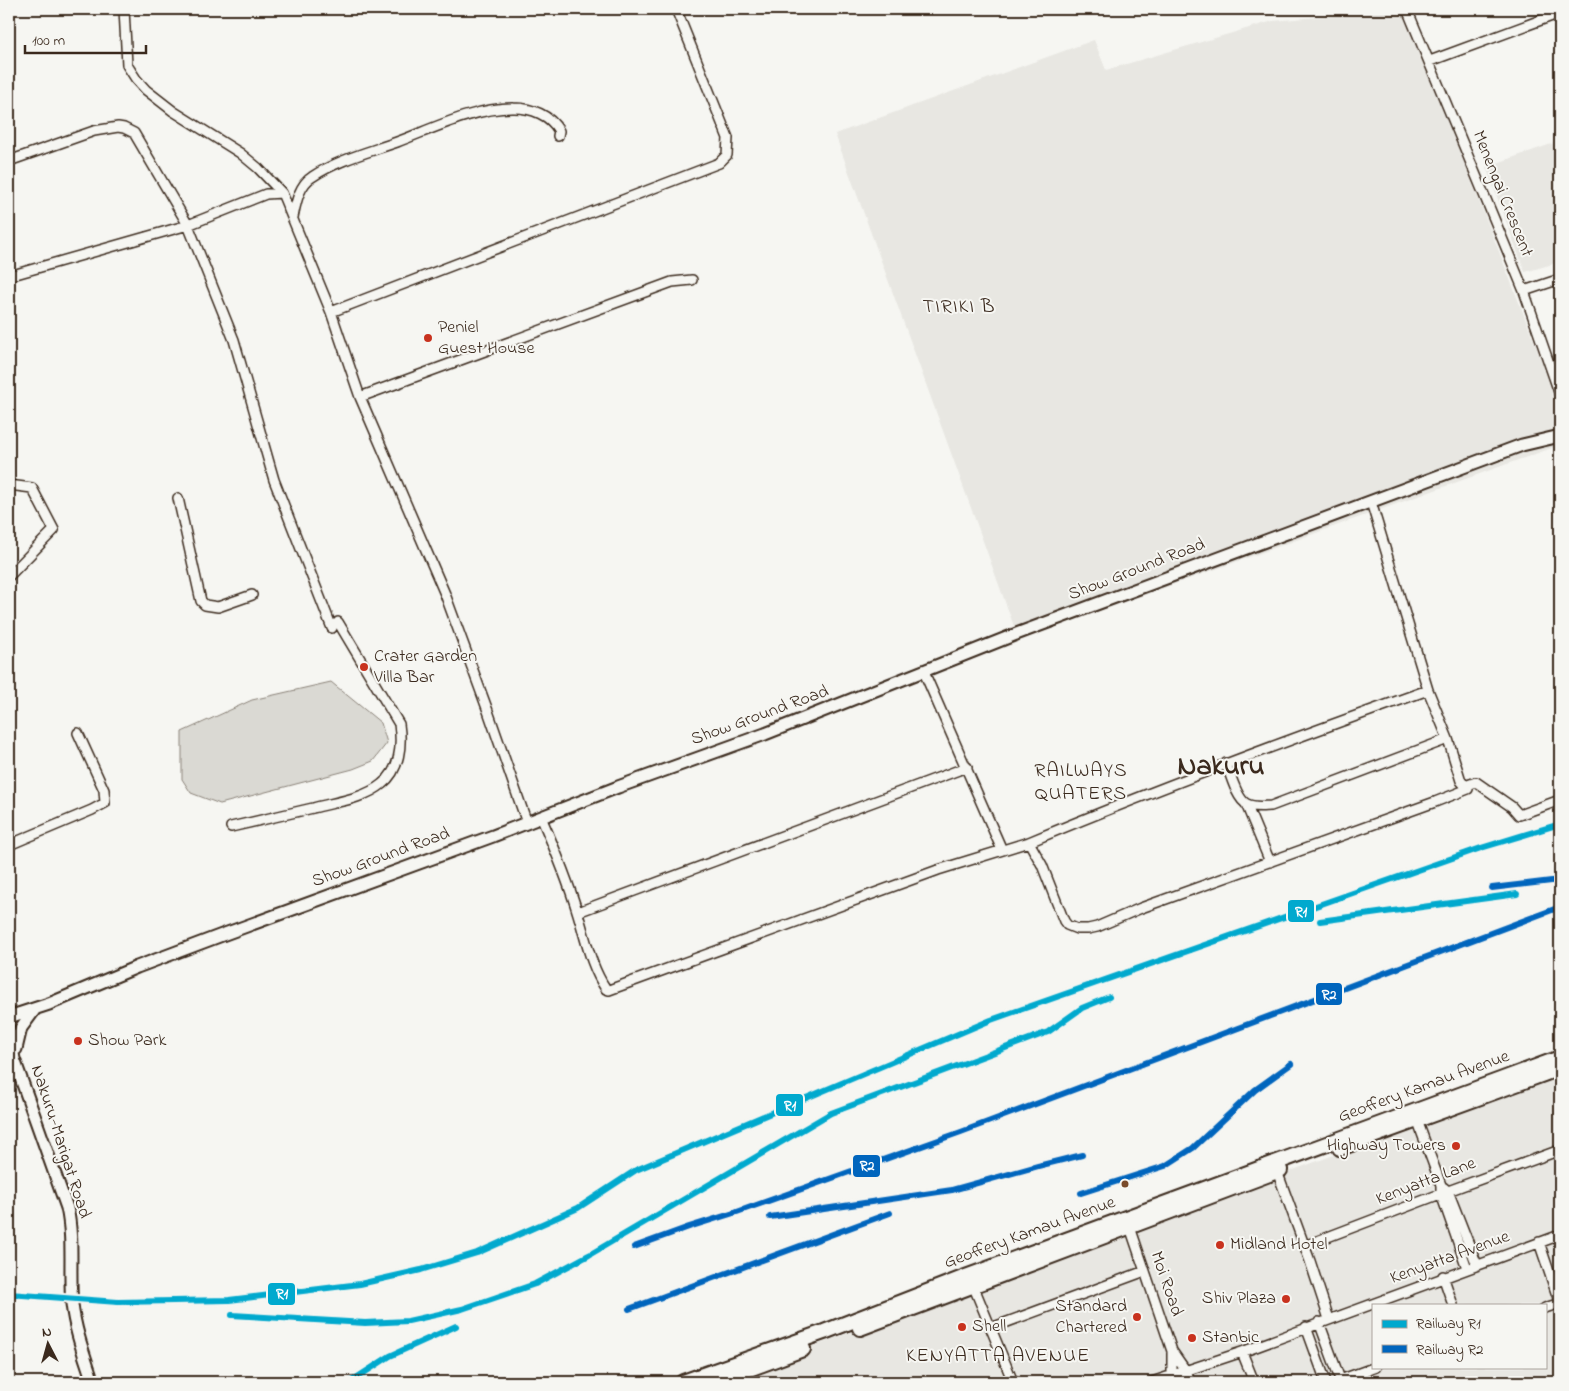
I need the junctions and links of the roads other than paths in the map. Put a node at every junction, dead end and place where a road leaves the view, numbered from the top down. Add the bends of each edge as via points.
1 (124, 9) edge
2 (676, 9) edge
3 (1406, 9) edge
4 (1560, 13) edge
5 (1430, 61) junction
6 (558, 136) dead end
7 (9, 161) edge
8 (282, 192) junction
9 (292, 217) junction
10 (188, 225) junction
11 (9, 276) edge
12 (1560, 278) edge
13 (692, 280) dead end
14 (1524, 292) junction
15 (331, 312) junction
16 (1560, 395) edge
17 (360, 397) junction
18 (1560, 436) edge
19 (9, 484) edge
20 (178, 498) dead end
21 (1371, 502) junction
22 (9, 576) edge
23 (252, 595) dead end
24 (924, 672) junction
25 (1428, 690) junction
26 (78, 733) dead end
27 (1448, 739) junction
28 (1226, 763) junction
29 (967, 767) junction
30 (1465, 786) junction
31 (1560, 800) edge
32 (1246, 804) junction
33 (541, 817) junction
34 (527, 823) junction
35 (231, 827) dead end
36 (1029, 842) junction
37 (9, 845) edge
38 (1002, 850) junction
39 (1270, 862) junction
40 (578, 912) junction
41 (35, 1009) junction
42 (9, 1017) edge
43 (9, 1031) edge
44 (11, 1055) edge
45 (1560, 1058) edge
46 (1560, 1068) edge
47 (1418, 1120) junction
48 (1560, 1150) edge
49 (1277, 1171) junction
50 (1443, 1190) junction
51 (1130, 1227) junction
52 (1560, 1234) edge
53 (1539, 1242) junction
54 (1304, 1246) junction
55 (1477, 1265) junction
56 (1467, 1268) junction
57 (1144, 1271) junction
58 (1443, 1276) junction
59 (974, 1285) junction
60 (1453, 1304) edge
61 (1560, 1304) edge
62 (1546, 1308) edge
63 (1329, 1319) junction
64 (1319, 1322) junction
65 (1306, 1327) junction
66 (991, 1328) junction
67 (1327, 1343) junction
68 (1314, 1348) junction
69 (1172, 1351) junction
70 (1242, 1352) junction
71 (1373, 1368) edge
72 (1186, 1371) junction
73 (1173, 1379) edge
74 (1340, 1381) edge
75 (94, 1382) edge
76 (683, 1382) edge
77 (714, 1382) edge
78 (1013, 1382) edge
79 (1152, 1382) edge
80 (1190, 1382) edge
81 (1254, 1382) edge
82 (1326, 1382) edge

1 - 8 street via 127,65 136,79 173,111 240,153
2 - 15 street via 728,138 727,155 719,163
3 - 5 street, Menengai Crescent
4 - 5 street
5 - 14 street, Menengai Crescent
6 - 9 street via 555,124 531,110 497,109 467,116 342,161 310,177 296,199
7 - 10 street via 94,131 124,128 134,133
8 - 9 street
8 - 10 street via 266,194
9 - 15 street
10 - 11 street
10 - 35 street via 234,340 274,480 335,625 400,724 398,760 392,773 369,792
12 - 14 street
13 - 17 street via 672,282
14 - 16 street, Menengai Crescent
15 - 17 street
17 - 34 street via 445,594
18 - 21 main road, Show Ground Road via 1522,445
19 - 22 street via 32,488 54,530
20 - 23 street via 205,605 218,606
21 - 24 main road, Show Ground Road via 1035,627
21 - 25 street
24 - 29 street
24 - 33 main road, Show Ground Road
25 - 27 street
25 - 28 street
26 - 37 street via 104,790 105,802
27 - 30 street
27 - 32 street via 1270,806
28 - 32 street
28 - 36 street
29 - 38 street
29 - 40 street
30 - 31 street via 1476,782 1519,815
30 - 39 street via 1468,789 1461,793
32 - 39 street
33 - 34 main road, Show Ground Road
33 - 40 street
34 - 41 main road, Show Ground Road via 137,967
36 - 38 street
36 - 39 street via 1064,920 1077,929 1097,927
38 - 40 street via 938,870 613,990 606,989 600,980
41 - 42 main road, Show Ground Road
41 - 44 main road via 21,1028
43 - 44 main road, Nakuru-Marigat Road
44 - 75 main road, Nakuru-Marigat Road via 67,1208 73,1310
45 - 76 highway, Geoffery Kamau Avenue
46 - 47 highway, Geoffery Kamau Avenue
47 - 49 highway, Geoffery Kamau Avenue
47 - 50 street
48 - 50 street, Kenyatta Lane
49 - 51 highway, Geoffery Kamau Avenue
49 - 54 street
50 - 54 street, Kenyatta Lane
50 - 55 street
50 - 56 street
51 - 57 street, Moi Road
51 - 59 highway, Geoffery Kamau Avenue
52 - 53 street, Kenyatta Avenue
53 - 55 street, Kenyatta Avenue
53 - 61 street
54 - 63 street
55 - 56 street, Kenyatta Avenue
56 - 58 street, Kenyatta Avenue
57 - 66 street
57 - 69 street, Moi Road
58 - 60 street
58 - 63 street, Kenyatta Avenue
59 - 66 street
59 - 77 highway, Geoffery Kamau Avenue
61 - 62 street
63 - 64 street, Kenyatta Avenue
64 - 65 street, Kenyatta Avenue
64 - 67 street
65 - 68 street
65 - 70 street, Kenyatta Avenue
66 - 78 street
67 - 68 street
67 - 74 street
68 - 82 street
69 - 72 street, Moi Road
69 - 73 street, Moi Road
70 - 72 street, Kenyatta Avenue
70 - 81 street
71 - 74 street
72 - 73 street, Kenyatta Avenue
72 - 80 street, Moi Road
73 - 79 street, Kenyatta Avenue

